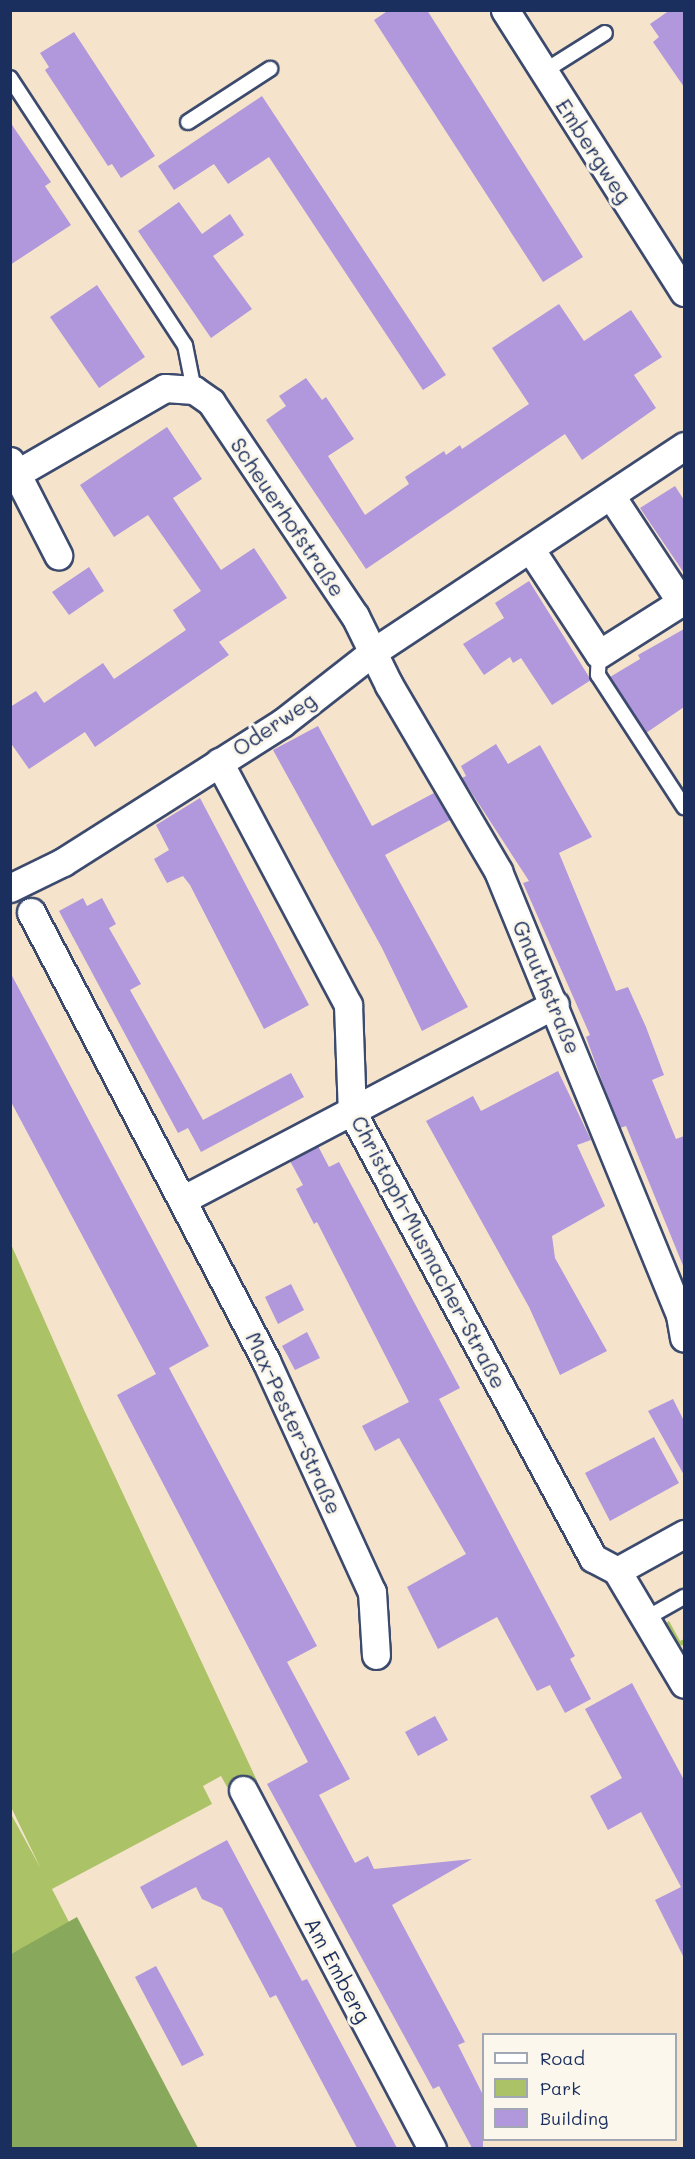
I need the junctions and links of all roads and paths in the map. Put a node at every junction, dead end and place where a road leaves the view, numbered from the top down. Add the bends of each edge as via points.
1 (505, 10) edge
2 (606, 33) dead end
3 (270, 69) dead end
4 (543, 72) junction
5 (10, 78) edge
6 (188, 122) dead end
7 (684, 292) edge
8 (194, 390) junction
9 (684, 446) edge
10 (14, 468) edge
11 (611, 496) junction
12 (531, 550) junction
13 (58, 555) dead end
14 (373, 652) junction
15 (599, 654) junction
16 (219, 762) junction
17 (684, 807) edge
18 (10, 888) edge
19 (31, 912) dead end
20 (555, 1004) junction
21 (352, 1112) junction
22 (182, 1200) junction
23 (684, 1338) edge
24 (684, 1534) edge
25 (617, 1571) junction
26 (684, 1597) edge
27 (645, 1619) junction
28 (376, 1655) dead end
29 (684, 1684) edge
30 (243, 1790) dead end
31 (432, 2148) edge

1 - 4 street, Embergweg
2 - 4 lane
3 - 6 lane
4 - 7 street, Embergweg
5 - 8 lane via 185,345
8 - 10 street via 165,388
8 - 14 street, Scheuerhofstraße via 217,412 355,616
9 - 11 street, Oderweg
10 - 13 street
11 - 12 street, Oderweg
11 - 15 street via 681,602
12 - 14 street, Oderweg
12 - 15 street
14 - 16 street, Oderweg via 282,723
14 - 20 street, Gnauthstraße via 498,871
15 - 17 lane via 598,675
16 - 18 street, Oderweg via 63,862
16 - 21 street, Christoph-Musmacher-Straße via 348,1005
19 - 22 street, Max-Pester-Straße
20 - 21 street
20 - 23 street, Gnauthstraße via 680,1315
21 - 22 street
21 - 25 street, Christoph-Musmacher-Straße via 593,1558
22 - 28 street, Max-Pester-Straße via 230,1287 372,1592
24 - 25 street
25 - 27 street, Christoph-Musmacher-Straße
26 - 27 lane
27 - 29 street, Christoph-Musmacher-Straße
30 - 31 street, Am Emberg

